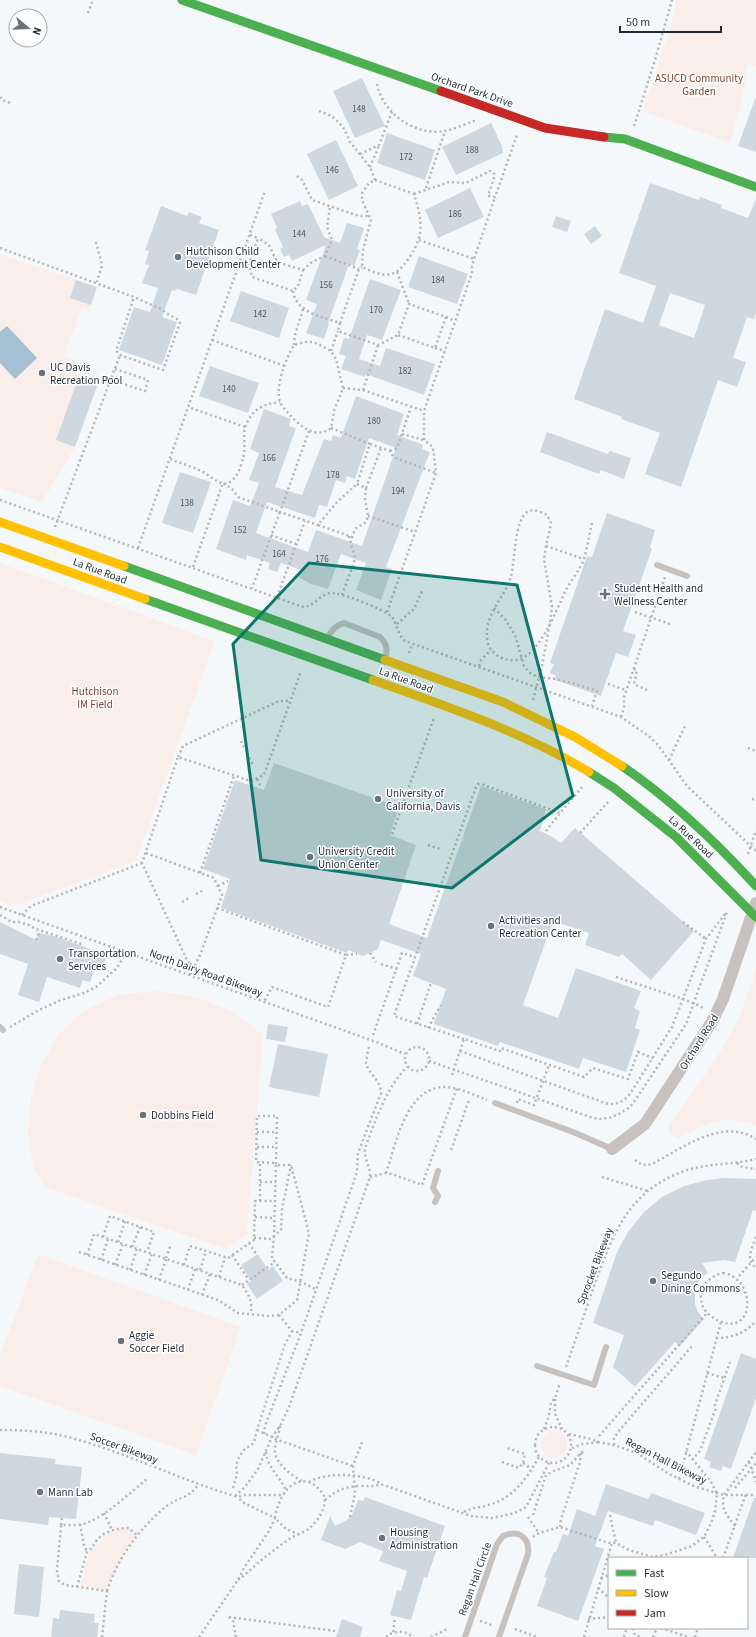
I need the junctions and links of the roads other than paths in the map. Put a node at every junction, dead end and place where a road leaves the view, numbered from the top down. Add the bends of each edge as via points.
1 (182, 0) edge
2 (756, 187) edge
3 (0, 522) edge
4 (0, 547) edge
5 (657, 565) dead end
6 (688, 576) dead end
7 (327, 639) junction
8 (385, 660) junction
9 (756, 886) edge
10 (755, 911) edge
11 (495, 1103) road end
12 (612, 1149) joint
13 (438, 1171) dead end
14 (436, 1202) dead end
15 (606, 1347) dead end
16 (537, 1366) dead end
17 (465, 1637) edge
18 (499, 1637) edge

1 - 2 main road, Orchard Park Drive via 545,128 625,139
3 - 7 main road, La Rue Road
4 - 10 main road, La Rue Road via 470,715 543,746 614,788 645,812 676,837
5 - 6 lane
7 - 8 main road, La Rue Road
7 - 8 lane via 332,630 344,623 384,640 388,649
8 - 9 main road, La Rue Road via 540,717 610,757 684,813
10 - 12 street, Orchard Road via 713,1020 645,1124
11 - 12 lane
13 - 14 lane via 433,1188 438,1196
15 - 16 lane via 594,1385
17 - 18 lane, Regan Hall Circle via 497,1544 503,1536 514,1534 522,1536 529,1548

